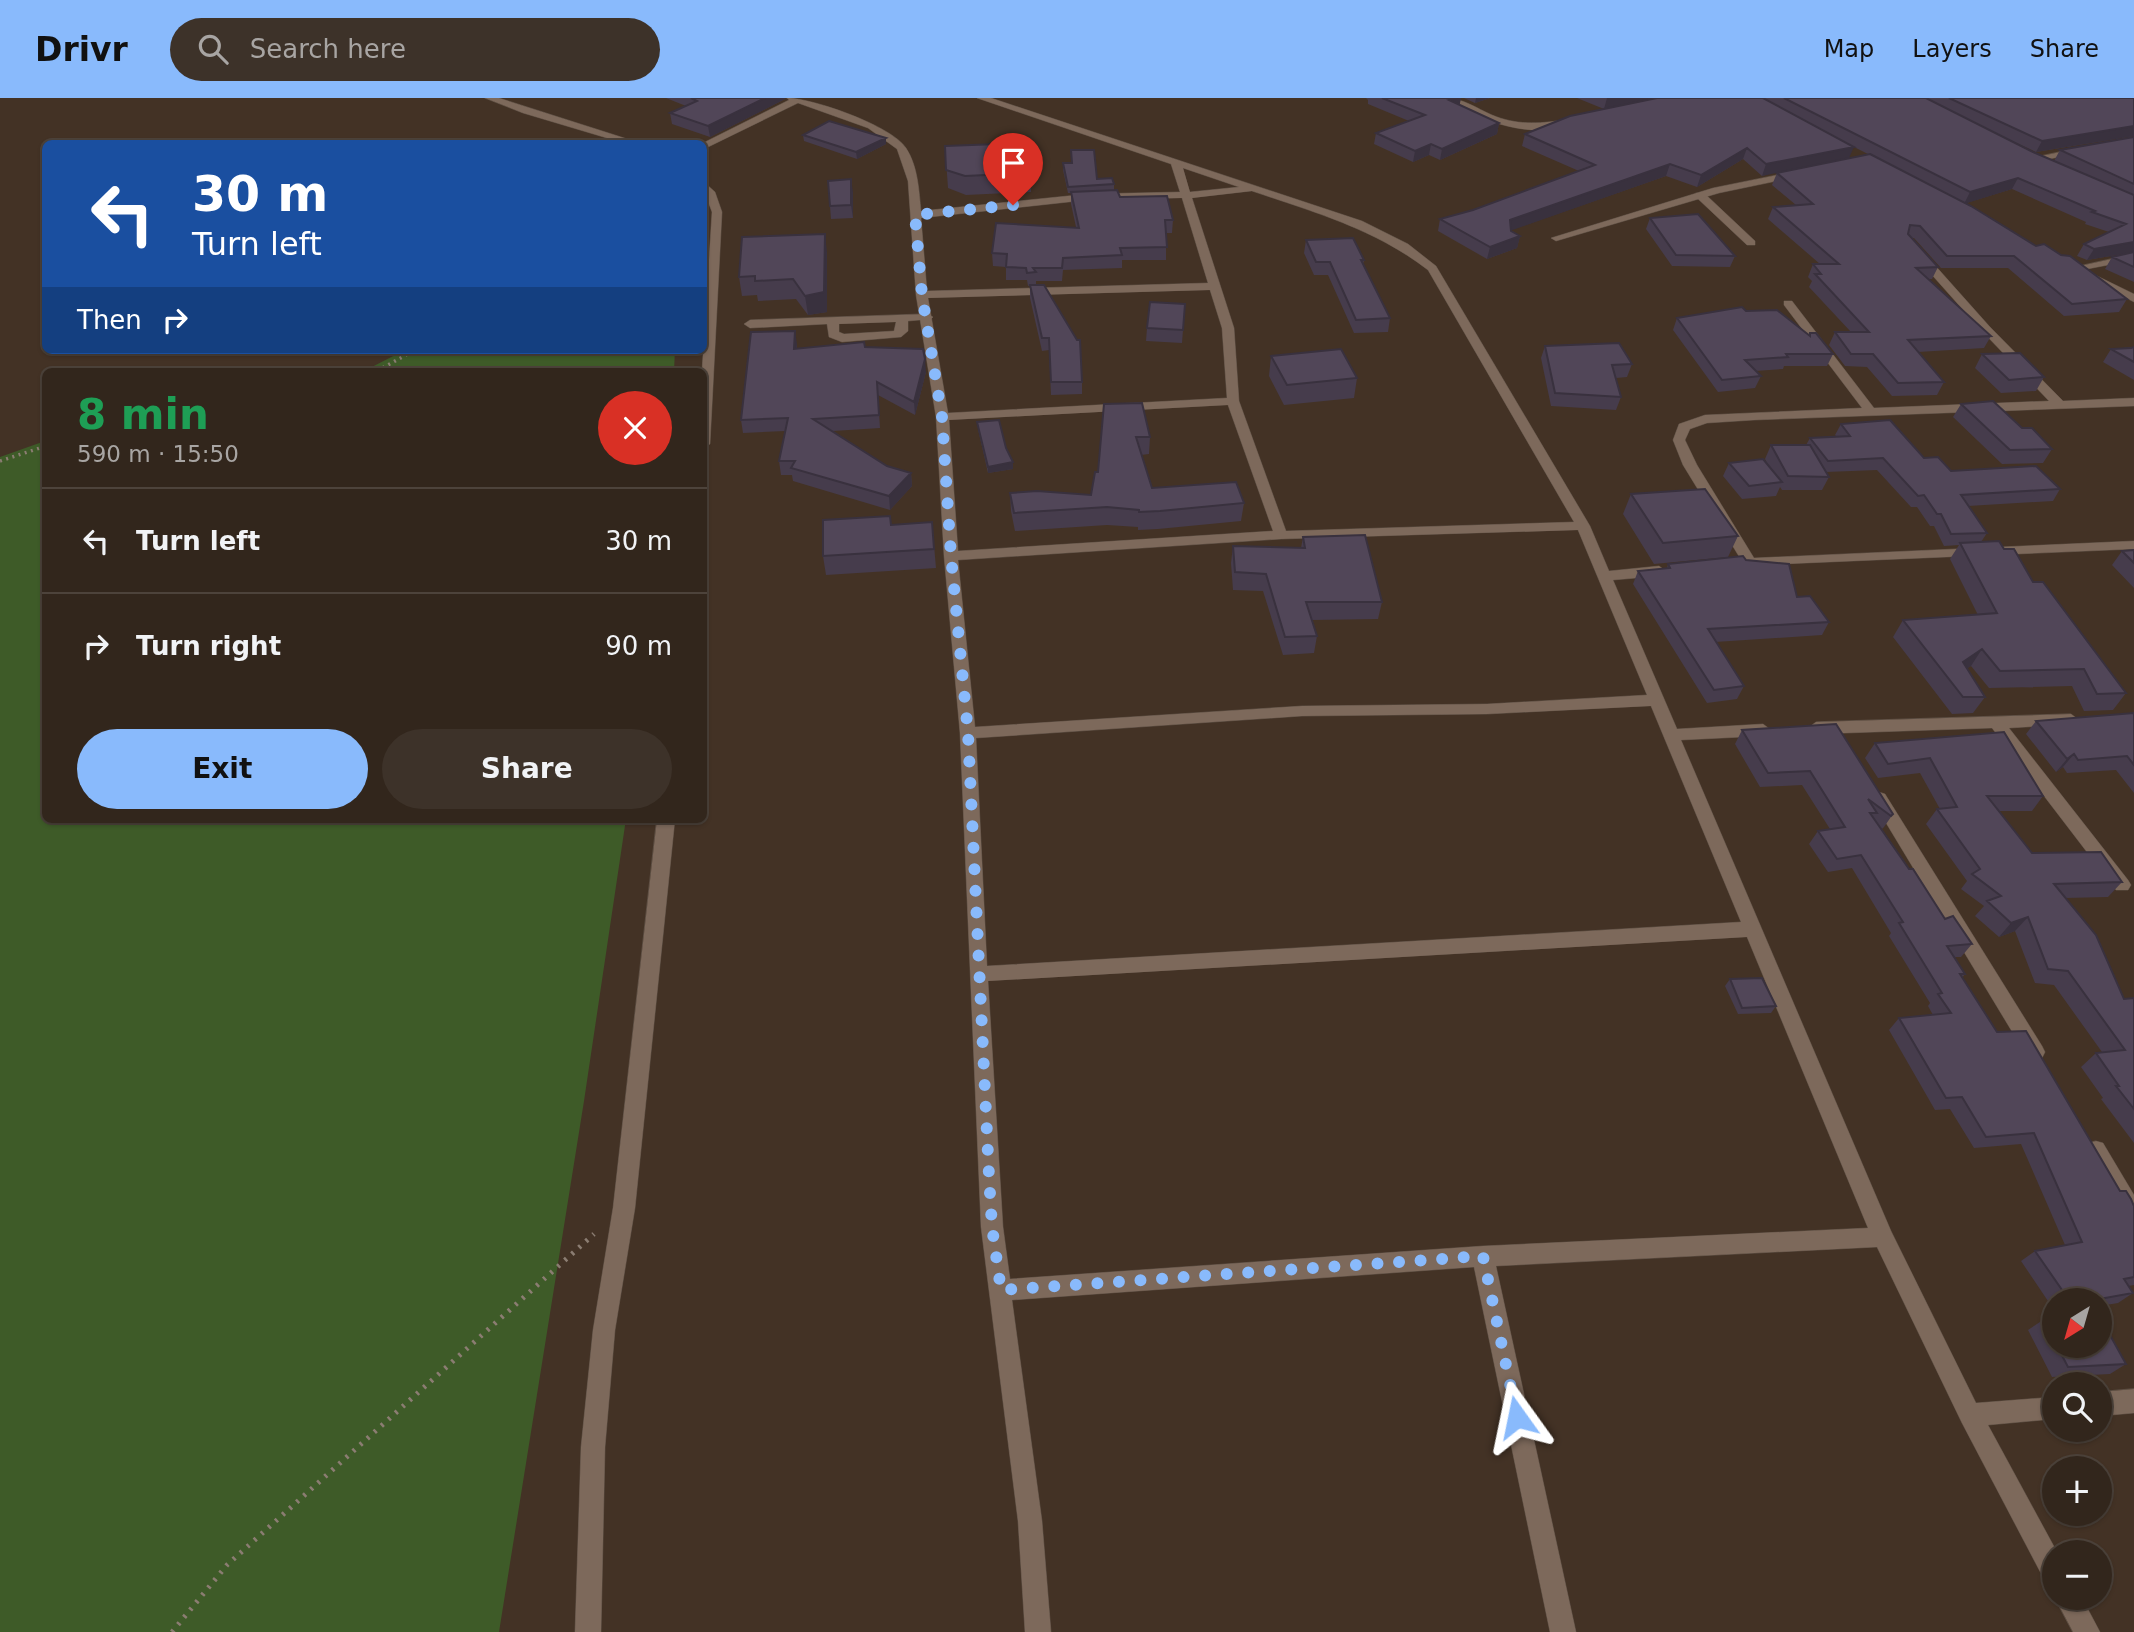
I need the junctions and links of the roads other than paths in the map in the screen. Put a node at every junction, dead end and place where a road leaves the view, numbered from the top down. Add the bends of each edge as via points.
1 (490, 98) edge
2 (982, 98) edge
3 (1450, 98) edge
4 (795, 99) edge
5 (1578, 120) edge
6 (626, 140) edge
7 (707, 144) edge
8 (2096, 148) edge
9 (2020, 153) edge
10 (2032, 159) junction
11 (1175, 160) junction
12 (2055, 169) edge
13 (1803, 173) edge
14 (707, 188) edge
15 (1255, 188) junction
16 (1186, 195) junction
17 (1700, 195) junction
18 (915, 215) junction
19 (1556, 238) dead end
20 (1908, 242) edge
21 (1751, 243) dead end
22 (2134, 257) edge
23 (2065, 262) edge
24 (2077, 268) junction
25 (1216, 286) junction
26 (922, 295) junction
27 (2134, 299) edge
28 (1788, 303) dead end
29 (927, 317) junction
30 (750, 324) dead end
31 (707, 390) edge
32 (1233, 401) junction
33 (2134, 402) edge
34 (2061, 405) junction
35 (1871, 412) junction
36 (942, 417) junction
37 (1583, 526) junction
38 (1281, 535) junction
39 (2134, 545) edge
40 (951, 556) junction
41 (1749, 561) junction
42 (1727, 564) edge
43 (1680, 569) edge
44 (1605, 576) junction
45 (1658, 700) junction
46 (2092, 719) edge
47 (1996, 721) junction
48 (1835, 727) junction
49 (968, 733) junction
50 (1673, 735) junction
51 (1850, 750) edge
52 (1871, 786) edge
53 (666, 823) edge
54 (2122, 885) edge
55 (1753, 929) junction
56 (978, 974) junction
57 (2045, 1067) edge
58 (2088, 1137) edge
59 (2131, 1202) edge
60 (1883, 1237) junction
61 (1483, 1256) junction
62 (1001, 1290) junction
63 (2134, 1401) edge
64 (2112, 1403) edge
65 (2042, 1409) edge
66 (1970, 1415) junction
67 (2042, 1550) edge
68 (2075, 1610) edge
69 (588, 1632) edge
70 (1038, 1632) edge
71 (1563, 1632) edge
72 (2087, 1632) edge

1 - 6 street
2 - 11 street
3 - 5 street via 1518,128
4 - 7 street
4 - 18 street via 871,126 901,148 913,181
8 - 10 street
9 - 10 street
10 - 12 street
11 - 15 street
11 - 16 street
13 - 17 street
14 - 31 street via 717,212
15 - 16 street
15 - 37 street via 1358,223 1404,246 1433,268
16 - 18 street via 1087,197
16 - 25 street
17 - 19 street
17 - 21 street
18 - 26 street
20 - 34 street
22 - 24 street
23 - 24 street
24 - 27 street
25 - 26 street
25 - 32 street via 1228,328
26 - 29 street
28 - 35 street
29 - 30 street via 902,318 902,331 897,334 842,338 832,334 833,321
29 - 36 street
32 - 36 street
32 - 38 street
33 - 34 street
34 - 35 street
35 - 41 street via 1705,419 1684,428 1679,440 1690,465
36 - 40 street
37 - 38 street
37 - 44 street
38 - 40 street
39 - 41 street
40 - 49 street
41 - 42 street
43 - 44 street
44 - 45 street
45 - 49 street via 1487,709 1302,711
45 - 50 street
46 - 47 street
47 - 48 street
47 - 54 street
48 - 50 street
48 - 51 street
49 - 56 street
50 - 55 street
52 - 57 street
53 - 69 street via 624,1208 604,1330 593,1447
55 - 56 street
55 - 60 street
56 - 62 street via 992,1227
58 - 59 street
60 - 61 street
60 - 66 street
61 - 62 street
61 - 71 street
62 - 70 street via 1030,1521
63 - 64 street
65 - 66 street
66 - 67 street
68 - 72 street

